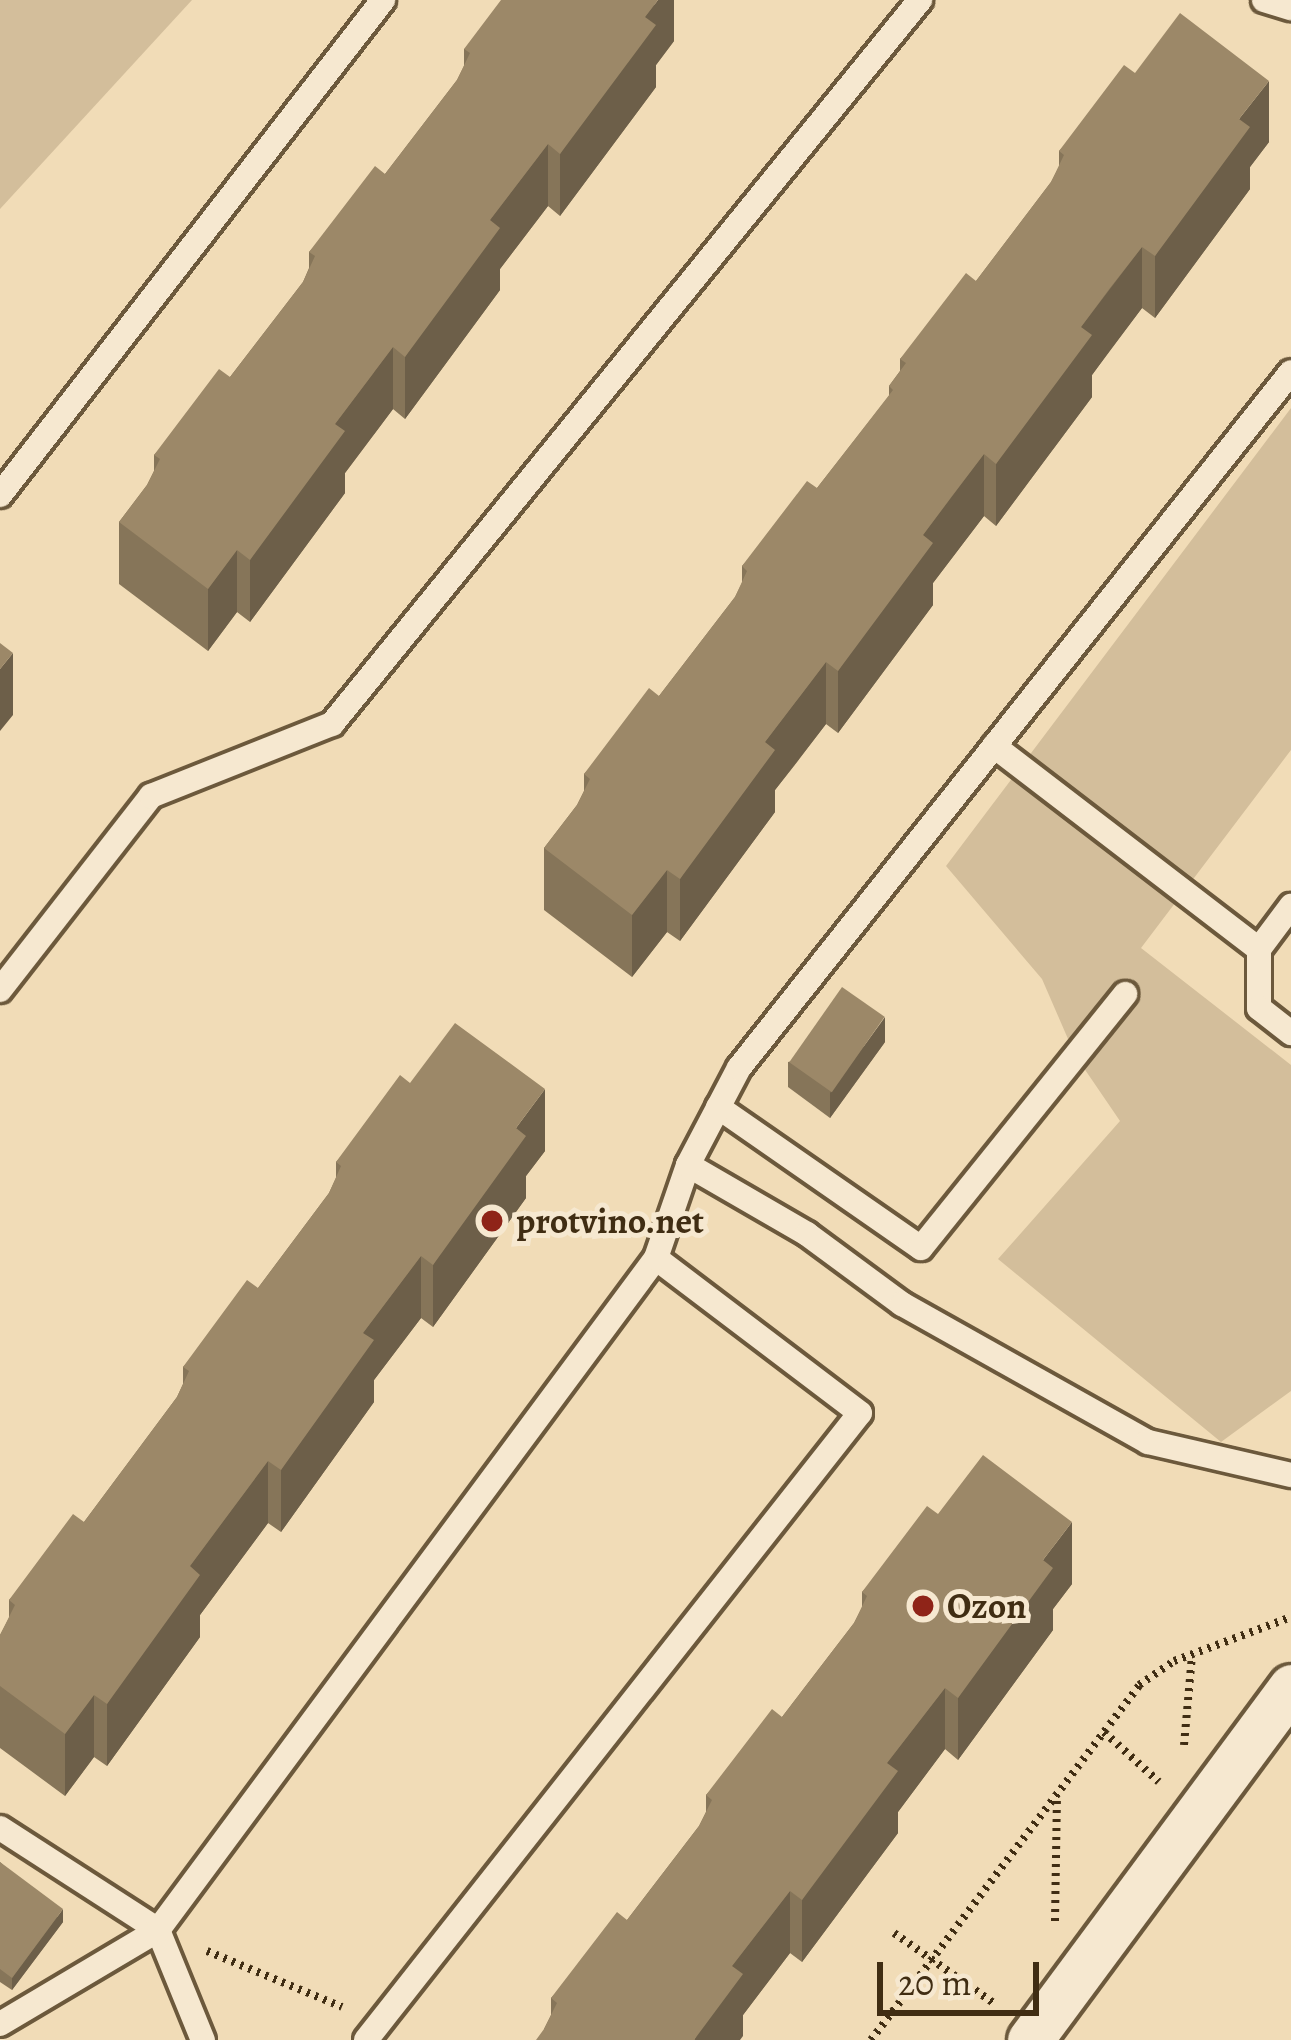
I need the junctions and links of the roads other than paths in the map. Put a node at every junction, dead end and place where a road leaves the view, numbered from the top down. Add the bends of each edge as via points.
1 (383, 0) edge
2 (920, 0) edge
3 (1264, 0) edge
4 (1291, 8) edge
5 (1291, 372) edge
6 (0, 495) edge
7 (994, 746) junction
8 (1291, 906) edge
9 (1259, 949) junction
10 (0, 990) edge
11 (1125, 994) dead end
12 (1291, 1033) edge
13 (718, 1107) junction
14 (688, 1165) junction
15 (656, 1258) junction
16 (1291, 1474) edge
17 (1291, 1687) edge
18 (0, 1828) edge
19 (158, 1930) junction
20 (0, 2024) edge
21 (1039, 2026) edge
22 (373, 2031) edge
23 (203, 2040) edge

1 - 6 lane
2 - 10 lane via 332,724 152,796
3 - 4 lane
5 - 7 lane
7 - 9 lane
7 - 13 lane via 739,1068
8 - 9 lane
9 - 12 lane via 1258,1008
11 - 13 lane via 921,1247
13 - 14 lane
14 - 15 lane
14 - 16 lane via 807,1234 902,1304 1148,1442
15 - 19 lane
15 - 22 lane via 860,1413
17 - 21 street
18 - 19 lane
19 - 20 lane
19 - 23 lane

